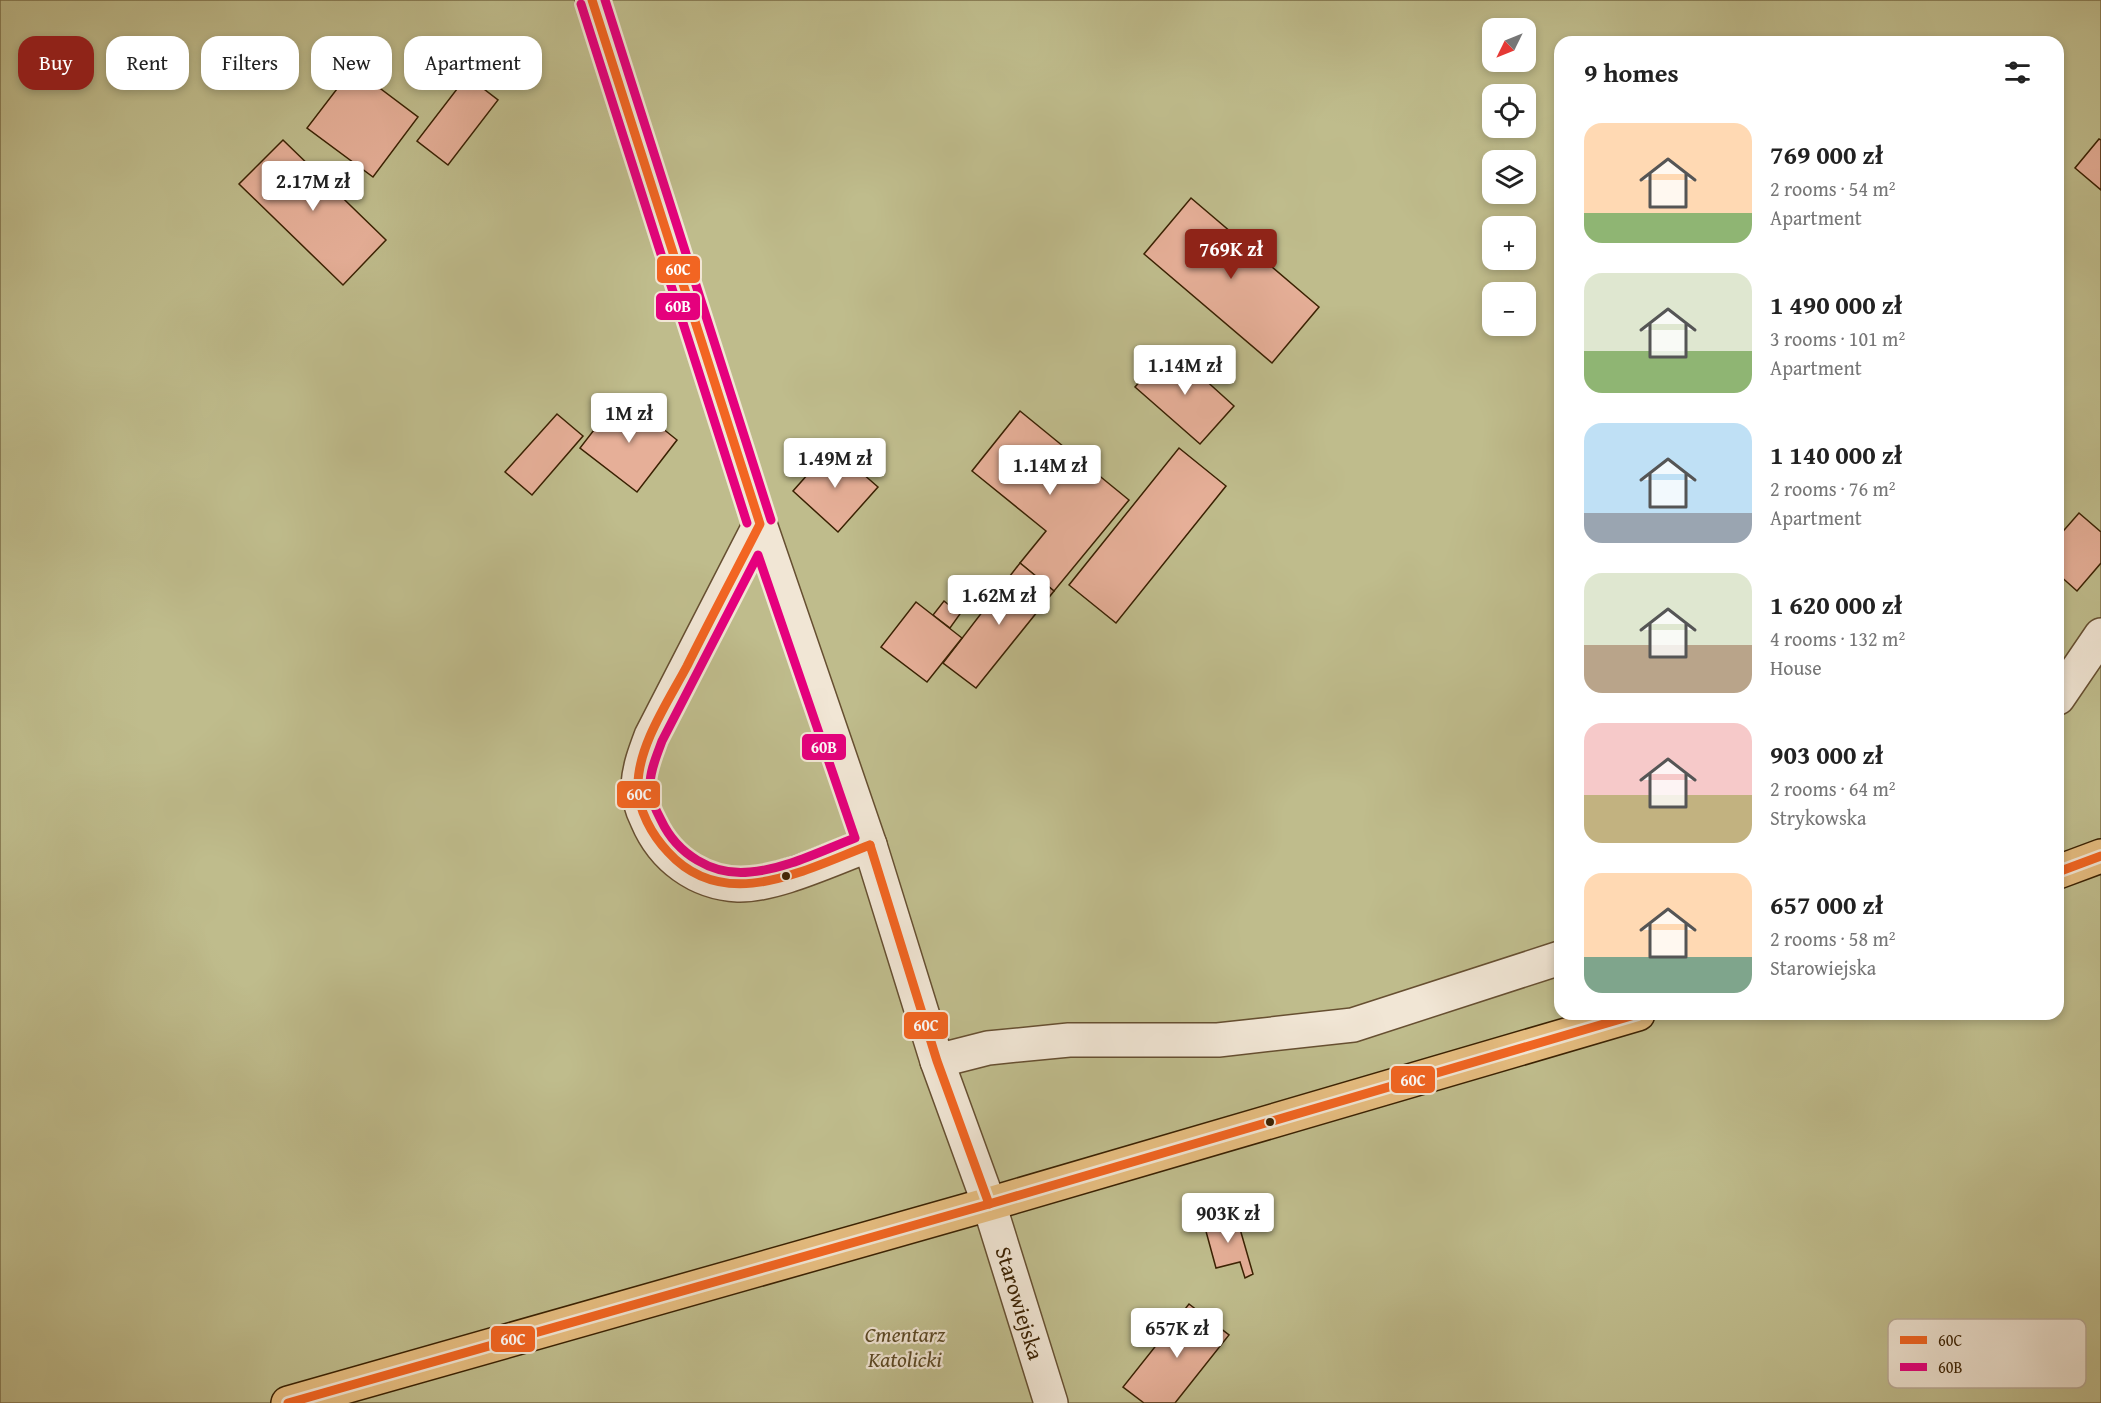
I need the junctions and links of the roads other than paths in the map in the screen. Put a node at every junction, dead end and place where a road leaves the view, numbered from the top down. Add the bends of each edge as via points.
1 (592, 0) edge
2 (760, 524) junction
3 (2101, 635) edge
4 (2064, 689) edge
5 (870, 845) junction
6 (2101, 856) edge
7 (2064, 870) edge
8 (1554, 960) edge
9 (1618, 1020) edge
10 (938, 1061) junction
11 (989, 1204) junction
12 (288, 1403) edge
13 (1051, 1403) edge

1 - 2 street, Starowiejska
2 - 5 street, Starowiejska
2 - 5 street via 651,736 638,787 642,810 654,838 688,871 713,881 739,885 770,881
3 - 4 street
5 - 10 street, Starowiejska
6 - 7 main road
8 - 10 street via 1353,1025 1218,1040 1069,1040 988,1048
9 - 11 main road
10 - 11 street, Starowiejska
11 - 12 main road
11 - 13 street, Starowiejska

